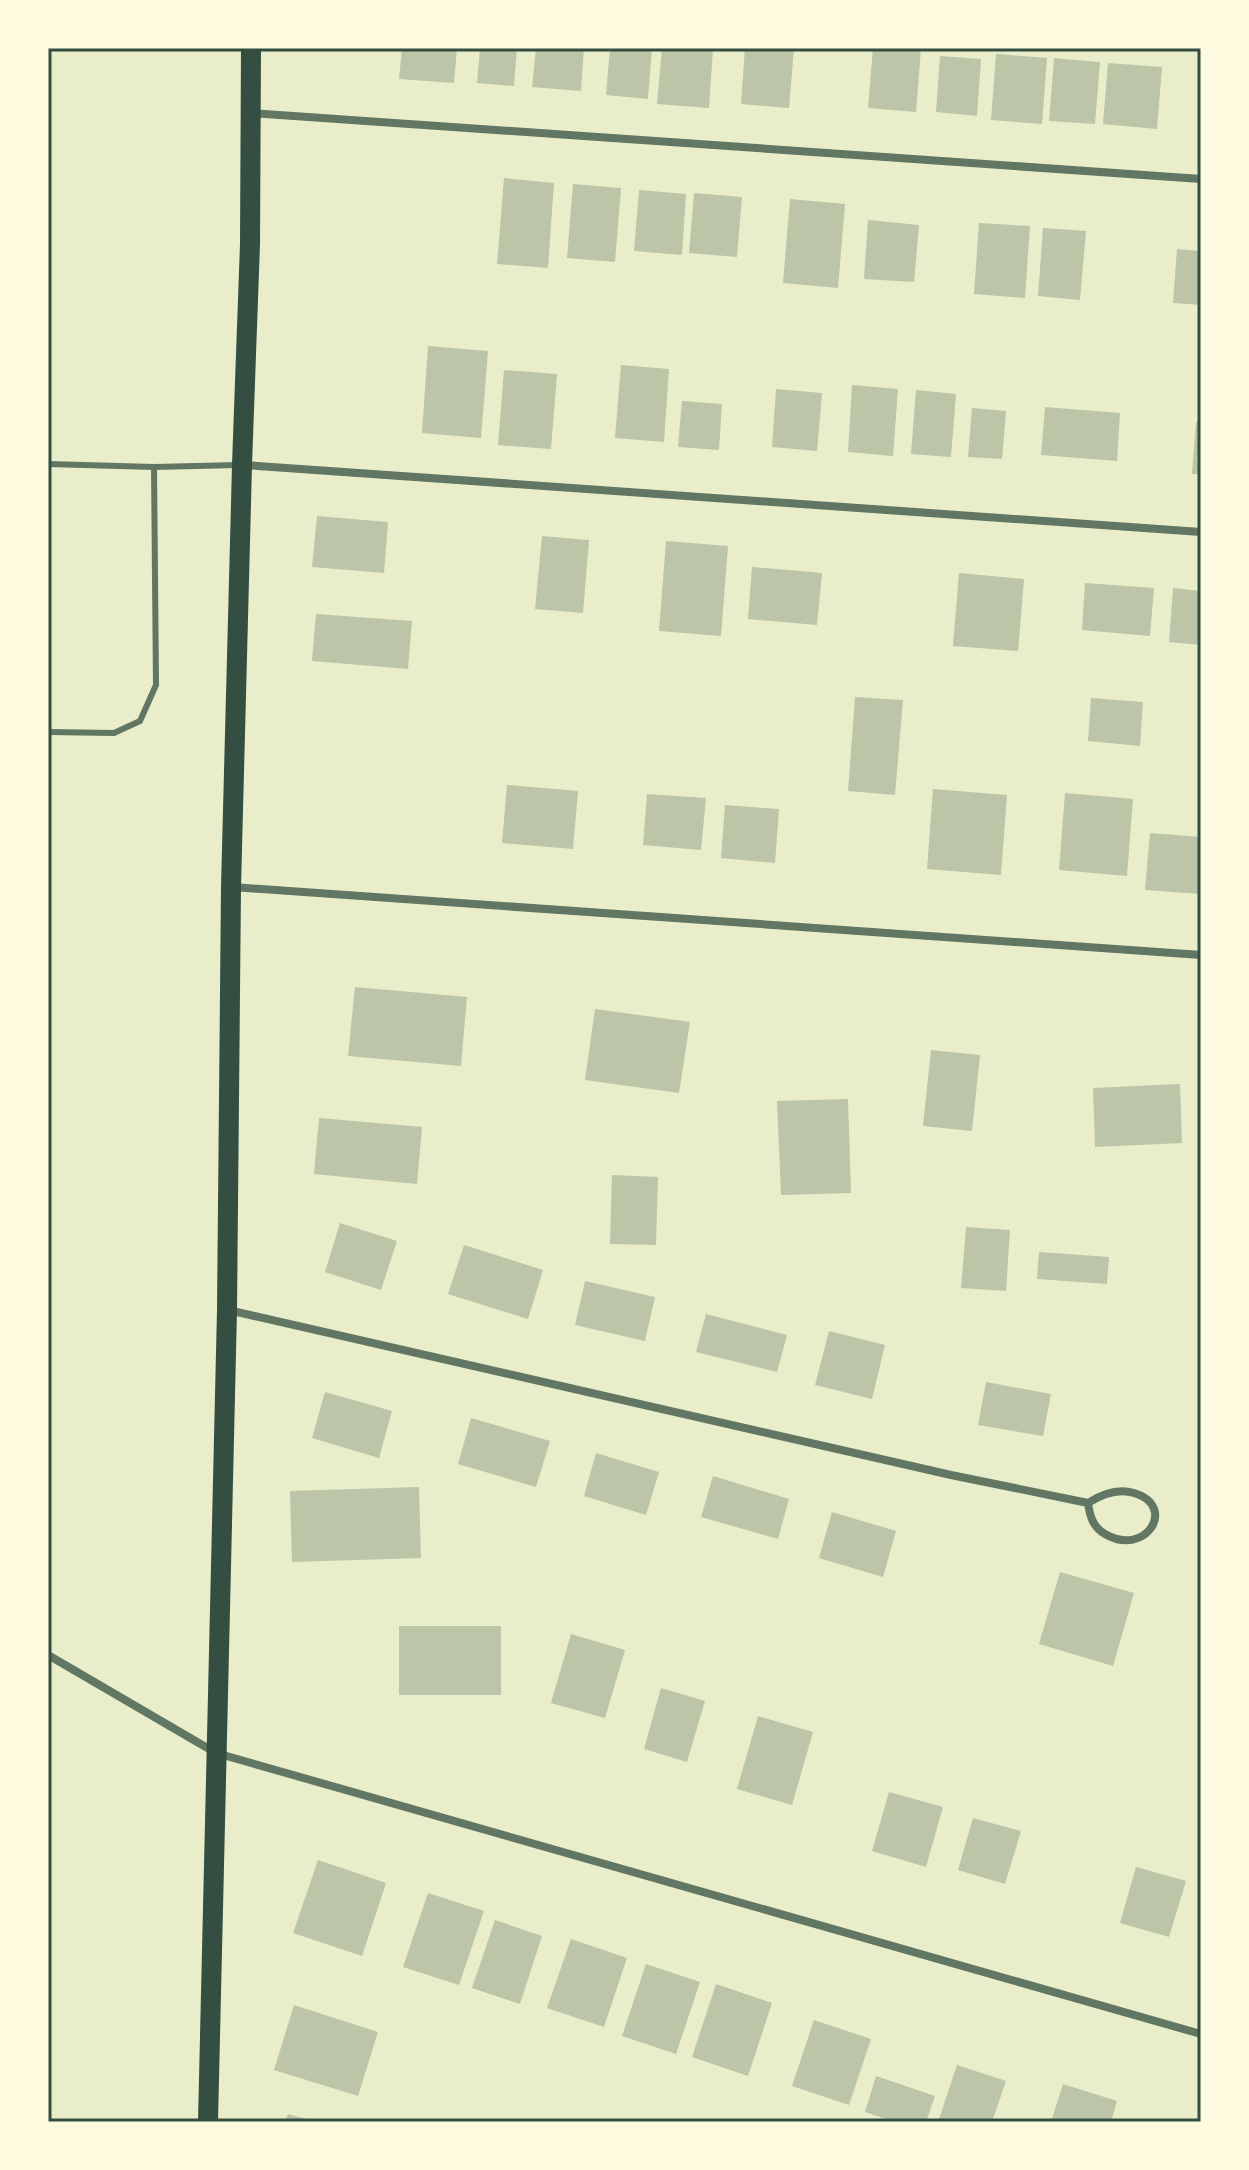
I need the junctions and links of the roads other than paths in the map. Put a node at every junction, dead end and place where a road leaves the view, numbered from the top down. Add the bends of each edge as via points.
1 (251, 48) edge
2 (249, 113) junction
3 (1201, 179) edge
4 (48, 464) edge
5 (242, 465) junction
6 (154, 467) junction
7 (1201, 532) edge
8 (48, 732) edge
9 (231, 887) junction
10 (1201, 955) edge
11 (227, 1310) junction
12 (1088, 1503) junction
13 (48, 1655) edge
14 (216, 1753) junction
15 (1201, 2034) edge
16 (208, 2122) edge

1 - 2 main road
2 - 3 street
2 - 5 main road
4 - 6 lane
5 - 6 lane
5 - 7 street
5 - 9 main road
6 - 8 lane via 156,685 140,721 114,733
9 - 10 street
9 - 11 main road
11 - 12 street
11 - 14 main road
12 - 12 street via 1097,1529 1116,1540 1134,1541 1149,1532 1155,1520 1154,1506 1134,1493 1108,1493
13 - 14 street
14 - 15 street
14 - 16 main road

